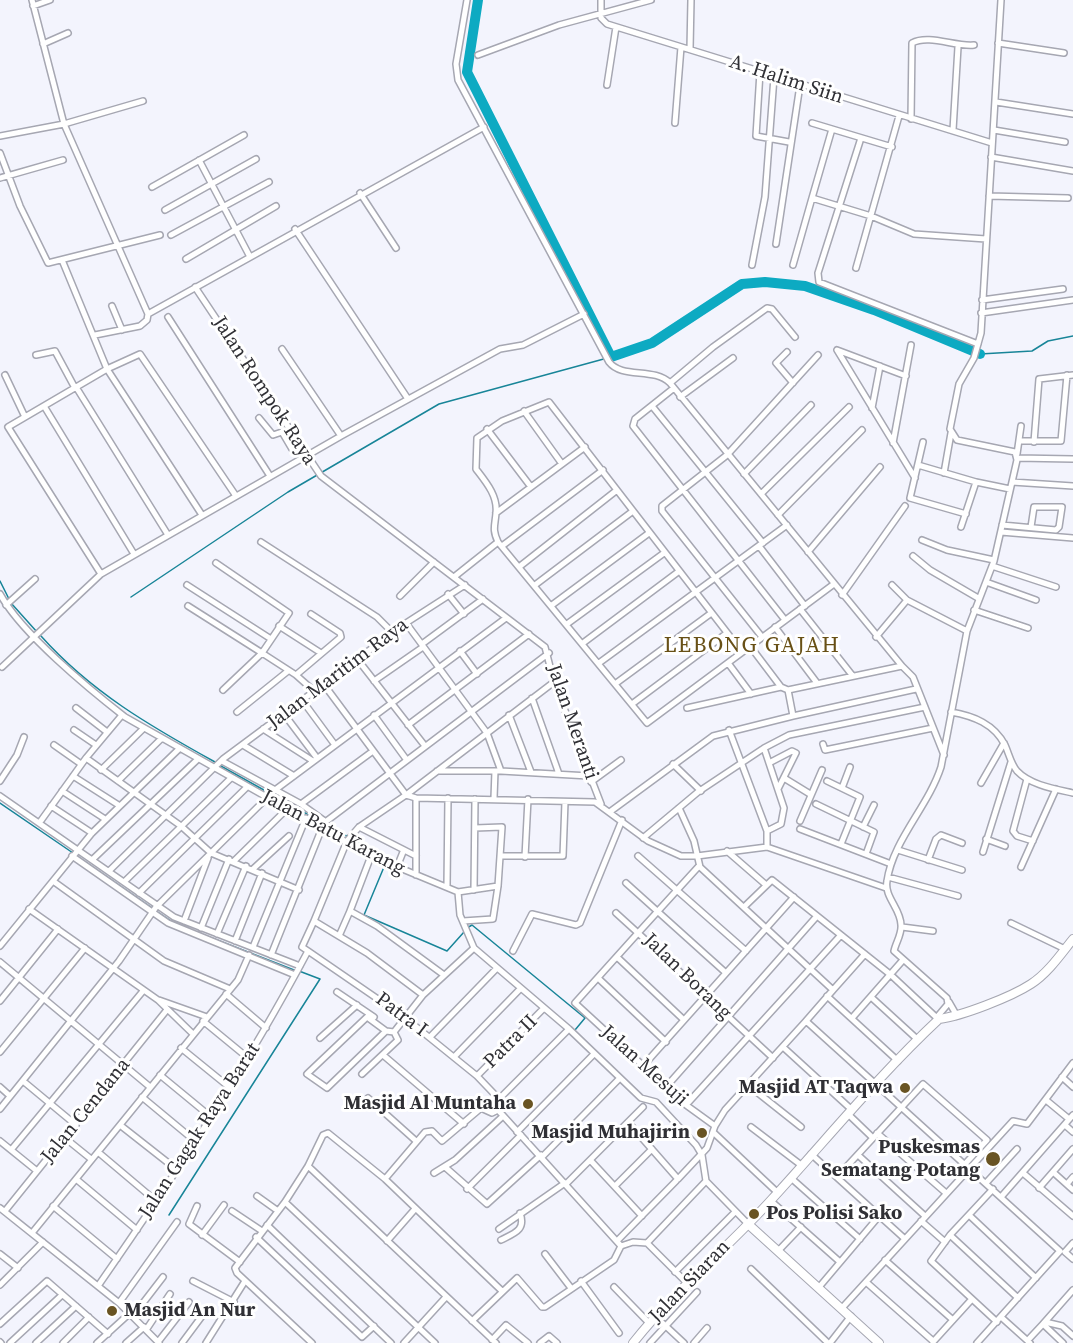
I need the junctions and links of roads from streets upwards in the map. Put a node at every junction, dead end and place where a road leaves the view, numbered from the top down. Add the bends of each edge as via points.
1 (50, 0) edge
2 (467, 0) edge
3 (601, 0) edge
4 (651, 0) edge
5 (691, 0) edge
6 (1001, 0) edge
7 (32, 3) edge
8 (600, 14) junction
9 (614, 30) junction
10 (68, 33) dead end
11 (998, 43) junction
12 (43, 44) junction
13 (974, 45) dead end
14 (958, 46) junction
15 (681, 47) junction
16 (690, 49) junction
17 (1064, 53) dead end
18 (478, 55) dead end
19 (760, 72) junction
20 (774, 77) junction
21 (607, 85) dead end
22 (800, 85) junction
23 (143, 101) dead end
24 (996, 102) junction
25 (1073, 114) edge
26 (899, 116) junction
27 (911, 119) junction
28 (675, 123) dead end
29 (812, 123) dead end
30 (64, 124) junction
31 (484, 127) junction
32 (832, 129) junction
33 (953, 130) junction
34 (994, 130) junction
35 (244, 135) dead end
36 (0, 136) edge
37 (861, 138) junction
38 (770, 139) junction
39 (789, 142) junction
40 (1065, 142) dead end
41 (992, 143) junction
42 (892, 147) junction
43 (0, 153) edge
44 (991, 157) junction
45 (256, 159) dead end
46 (63, 160) dead end
47 (199, 160) junction
48 (1073, 171) edge
49 (9, 175) junction
50 (0, 178) edge
51 (269, 182) dead end
52 (212, 184) junction
53 (152, 187) dead end
54 (360, 193) junction
55 (989, 196) junction
56 (812, 198) junction
57 (1068, 198) dead end
58 (276, 206) dead end
59 (840, 206) junction
60 (224, 207) junction
61 (165, 210) dead end
62 (871, 216) junction
63 (236, 230) junction
64 (295, 230) junction
65 (160, 235) dead end
66 (171, 235) dead end
67 (986, 238) junction
68 (776, 244) dead end
69 (117, 246) junction
70 (396, 248) dead end
71 (249, 255) junction
72 (186, 259) dead end
73 (62, 260) junction
74 (793, 264) dead end
75 (752, 265) dead end
76 (856, 267) dead end
77 (195, 287) junction
78 (1063, 289) dead end
79 (982, 300) junction
80 (1073, 300) edge
81 (112, 306) dead end
82 (981, 313) junction
83 (148, 314) junction
84 (584, 314) junction
85 (168, 317) dead end
86 (122, 330) junction
87 (94, 335) junction
88 (795, 337) dead end
89 (911, 345) dead end
90 (978, 345) junction
91 (282, 348) dead end
92 (787, 352) dead end
93 (36, 355) dead end
94 (818, 355) dead end
95 (733, 358) dead end
96 (880, 366) junction
97 (108, 369) junction
98 (5, 375) dead end
99 (1070, 375) edge
100 (906, 376) junction
101 (793, 383) junction
102 (672, 385) junction
103 (76, 387) junction
104 (680, 397) junction
105 (408, 399) junction
106 (811, 405) dead end
107 (44, 406) junction
108 (652, 406) junction
109 (849, 407) dead end
110 (872, 408) junction
111 (524, 411) junction
112 (1065, 411) junction
113 (1073, 411) edge
114 (25, 417) junction
115 (259, 418) dead end
116 (0, 426) edge
117 (1021, 426) dead end
118 (8, 427) junction
119 (487, 429) junction
120 (862, 430) dead end
121 (951, 433) junction
122 (341, 436) junction
123 (1019, 441) junction
124 (922, 442) dead end
125 (1034, 442) junction
126 (893, 443) junction
127 (299, 446) junction
128 (585, 447) junction
129 (728, 455) junction
130 (306, 456) junction
131 (1017, 456) junction
132 (1073, 459) edge
133 (562, 464) junction
134 (918, 465) junction
135 (880, 467) dead end
136 (603, 470) junction
137 (704, 471) junction
138 (944, 473) junction
139 (744, 474) junction
140 (270, 476) junction
141 (915, 478) junction
142 (976, 482) junction
143 (1012, 482) junction
144 (1073, 486) edge
145 (531, 488) junction
146 (681, 489) junction
147 (1010, 489) junction
148 (617, 490) junction
149 (760, 494) junction
150 (236, 496) junction
151 (905, 506) dead end
152 (633, 511) junction
153 (496, 513) junction
154 (966, 514) junction
155 (202, 515) junction
156 (778, 515) junction
157 (787, 525) junction
158 (1002, 525) junction
159 (961, 527) dead end
160 (1031, 527) junction
161 (1001, 532) junction
162 (649, 533) junction
163 (168, 535) junction
164 (1073, 538) edge
165 (922, 540) dead end
166 (261, 543) dead end
167 (500, 544) junction
168 (761, 545) junction
169 (808, 552) junction
170 (664, 553) junction
171 (134, 554) junction
172 (913, 556) dead end
173 (739, 561) junction
174 (434, 562) junction
175 (993, 563) junction
176 (216, 564) dead end
177 (519, 567) junction
178 (678, 572) junction
179 (101, 574) junction
180 (454, 577) junction
181 (716, 577) junction
182 (35, 579) dead end
183 (986, 582) junction
184 (834, 584) junction
185 (187, 585) dead end
186 (465, 585) junction
187 (535, 585) junction
188 (892, 585) dead end
189 (1056, 587) dead end
190 (694, 593) junction
191 (0, 594) edge
192 (448, 594) junction
193 (842, 595) junction
194 (400, 596) dead end
195 (978, 598) junction
196 (483, 599) junction
197 (907, 600) junction
198 (1036, 600) dead end
199 (8, 604) junction
200 (552, 605) junction
201 (188, 606) dead end
202 (803, 608) junction
203 (974, 610) junction
204 (311, 614) dead end
205 (464, 614) junction
206 (710, 614) junction
207 (506, 618) junction
208 (785, 620) junction
209 (406, 623) junction
210 (567, 624) junction
211 (279, 626) junction
212 (775, 627) junction
213 (1028, 628) dead end
214 (967, 630) junction
215 (393, 633) junction
216 (727, 633) junction
217 (529, 634) junction
218 (36, 636) junction
219 (762, 637) junction
220 (876, 638) junction
221 (271, 639) junction
222 (583, 643) junction
223 (422, 646) junction
224 (750, 646) junction
225 (460, 651) junction
226 (742, 652) junction
227 (262, 653) junction
228 (321, 653) junction
229 (549, 653) junction
230 (358, 660) junction
231 (599, 663) junction
232 (728, 663) junction
233 (902, 666) junction
234 (2, 667) dead end
235 (439, 667) junction
236 (288, 671) junction
237 (477, 674) junction
238 (296, 675) junction
239 (852, 675) junction
240 (374, 681) junction
241 (554, 682) junction
242 (817, 683) junction
243 (615, 684) junction
244 (325, 686) junction
245 (781, 687) junction
246 (916, 689) junction
247 (223, 690) dead end
248 (456, 690) junction
249 (788, 690) junction
250 (314, 691) junction
251 (751, 694) junction
252 (532, 698) junction
253 (302, 700) junction
254 (391, 703) junction
255 (632, 704) junction
256 (925, 707) junction
257 (76, 708) dead end
258 (687, 708) dead end
259 (472, 710) junction
260 (237, 712) dead end
261 (951, 712) junction
262 (284, 714) junction
263 (122, 715) junction
264 (374, 715) junction
265 (509, 715) junction
266 (793, 716) junction
267 (408, 724) junction
268 (144, 728) junction
269 (933, 728) junction
270 (263, 729) junction
271 (357, 729) junction
272 (74, 730) dead end
273 (729, 730) junction
274 (107, 732) junction
275 (487, 733) junction
276 (24, 737) dead end
277 (162, 738) junction
278 (1004, 743) junction
279 (823, 744) dead end
280 (54, 745) dead end
281 (96, 745) junction
282 (243, 745) junction
283 (335, 745) junction
284 (425, 746) junction
285 (180, 748) junction
286 (764, 748) junction
287 (373, 751) junction
288 (944, 755) junction
289 (86, 758) junction
290 (198, 759) junction
291 (315, 759) junction
292 (406, 759) junction
293 (621, 760) dead end
294 (1011, 762) junction
295 (742, 763) junction
296 (769, 763) junction
297 (81, 764) junction
298 (220, 765) junction
299 (672, 765) junction
300 (850, 767) dead end
301 (101, 770) junction
302 (822, 770) dead end
303 (436, 771) junction
304 (498, 771) junction
305 (388, 772) junction
306 (531, 772) junction
307 (559, 774) junction
308 (73, 776) junction
309 (294, 776) junction
310 (231, 778) junction
311 (784, 778) junction
312 (590, 779) junction
313 (1028, 779) junction
314 (118, 781) junction
315 (827, 781) dead end
316 (0, 782) edge
317 (981, 783) dead end
318 (247, 787) junction
319 (842, 788) junction
320 (778, 789) junction
321 (1056, 789) junction
322 (62, 790) junction
323 (700, 791) junction
324 (135, 793) junction
325 (1073, 793) edge
326 (271, 794) junction
327 (810, 794) junction
328 (406, 795) junction
329 (0, 796) edge
330 (416, 798) junction
331 (448, 798) junction
332 (494, 798) junction
333 (476, 799) junction
334 (528, 799) junction
335 (565, 802) junction
336 (301, 804) junction
337 (601, 804) junction
338 (816, 804) dead end
339 (150, 805) junction
340 (874, 805) dead end
341 (51, 806) junction
342 (120, 806) junction
343 (679, 808) junction
344 (287, 809) junction
345 (611, 812) junction
346 (164, 815) junction
347 (306, 818) junction
348 (105, 819) junction
349 (622, 820) junction
350 (800, 821) dead end
351 (850, 821) junction
352 (40, 822) junction
353 (324, 824) junction
354 (181, 826) junction
355 (359, 826) junction
356 (863, 827) junction
357 (475, 828) junction
358 (800, 829) dead end
359 (766, 831) junction
360 (92, 833) junction
361 (289, 836) dead end
362 (643, 837) junction
363 (195, 838) junction
364 (986, 839) junction
365 (348, 840) junction
366 (1033, 841) junction
367 (962, 843) dead end
368 (841, 844) junction
369 (1005, 846) dead end
370 (768, 847) junction
371 (898, 850) junction
372 (727, 851) junction
373 (403, 852) junction
374 (983, 852) dead end
375 (75, 853) junction
376 (210, 854) junction
377 (866, 854) junction
378 (371, 856) junction
379 (416, 856) junction
380 (500, 856) junction
381 (638, 856) dead end
382 (697, 856) junction
383 (525, 857) junction
384 (93, 859) junction
385 (232, 860) junction
386 (928, 860) junction
387 (891, 864) junction
388 (246, 866) junction
389 (699, 866) junction
390 (397, 867) junction
391 (1022, 867) dead end
392 (253, 869) junction
393 (962, 870) dead end
394 (109, 871) junction
395 (262, 873) junction
396 (416, 875) junction
397 (888, 877) junction
398 (52, 881) junction
399 (280, 881) junction
400 (124, 882) junction
401 (626, 883) dead end
402 (765, 884) junction
403 (447, 886) junction
404 (498, 886) junction
405 (886, 888) junction
406 (299, 890) junction
407 (474, 890) junction
408 (677, 890) junction
409 (458, 892) junction
410 (139, 893) junction
411 (958, 896) dead end
412 (794, 897) junction
413 (744, 908) junction
414 (29, 909) junction
415 (155, 910) junction
416 (350, 911) junction
417 (616, 913) dead end
418 (658, 913) junction
419 (817, 916) junction
420 (184, 921) junction
421 (314, 921) junction
422 (464, 922) junction
423 (1011, 923) dead end
424 (201, 927) junction
425 (902, 927) junction
426 (767, 928) junction
427 (58, 929) junction
428 (933, 931) dead end
429 (638, 933) junction
430 (217, 934) junction
431 (841, 935) junction
432 (339, 936) junction
433 (135, 939) junction
434 (1073, 939) edge
435 (235, 941) junction
436 (0, 946) edge
437 (253, 947) junction
438 (85, 948) junction
439 (474, 948) junction
440 (789, 949) junction
441 (1065, 949) junction
442 (308, 951) junction
443 (513, 951) dead end
444 (746, 951) junction
445 (865, 954) junction
446 (249, 955) junction
447 (271, 955) junction
448 (617, 957) junction
449 (903, 960) junction
450 (0, 962) edge
451 (114, 967) junction
452 (497, 968) junction
453 (810, 968) junction
454 (298, 970) junction
455 (726, 973) junction
456 (444, 975) junction
457 (891, 975) junction
458 (19, 978) junction
459 (598, 978) junction
460 (521, 988) junction
461 (833, 990) junction
462 (143, 991) junction
463 (228, 992) junction
464 (337, 992) dead end
465 (423, 995) junction
466 (705, 996) junction
467 (827, 996) junction
468 (871, 997) junction
469 (42, 999) junction
470 (158, 1000) junction
471 (0, 1001) edge
472 (949, 1002) junction
473 (357, 1005) junction
474 (544, 1008) junction
475 (166, 1011) junction
476 (957, 1016) junction
477 (405, 1017) junction
478 (729, 1017) junction
479 (852, 1018) junction
480 (938, 1018) junction
481 (205, 1019) junction
482 (684, 1020) junction
483 (806, 1021) junction
484 (70, 1022) junction
485 (266, 1028) junction
486 (569, 1029) junction
487 (390, 1031) junction
488 (193, 1034) junction
489 (749, 1036) junction
490 (430, 1037) junction
491 (320, 1038) dead end
492 (917, 1039) junction
493 (666, 1041) junction
494 (98, 1044) junction
495 (783, 1047) junction
496 (182, 1048) junction
497 (0, 1052) edge
498 (594, 1054) junction
499 (383, 1055) junction
500 (454, 1057) junction
501 (248, 1058) junction
502 (773, 1058) junction
503 (898, 1061) junction
504 (1073, 1063) edge
505 (123, 1064) junction
506 (643, 1066) junction
507 (362, 1074) dead end
508 (160, 1075) junction
509 (477, 1076) junction
510 (1062, 1077) junction
511 (619, 1079) junction
512 (23, 1081) junction
513 (748, 1085) junction
514 (877, 1085) junction
515 (0, 1087) edge
516 (150, 1087) junction
517 (229, 1087) junction
518 (666, 1087) junction
519 (1073, 1087) edge
520 (10, 1096) junction
521 (142, 1097) junction
522 (368, 1098) dead end
523 (500, 1099) junction
524 (1047, 1100) junction
525 (50, 1103) junction
526 (686, 1106) junction
527 (643, 1107) dead end
528 (900, 1107) junction
529 (0, 1108) edge
530 (498, 1110) junction
531 (850, 1112) junction
532 (211, 1117) junction
533 (502, 1117) junction
534 (1071, 1117) edge
535 (628, 1122) junction
536 (464, 1124) junction
537 (76, 1125) junction
538 (120, 1125) junction
539 (1065, 1125) junction
540 (751, 1127) dead end
541 (801, 1127) dead end
542 (714, 1129) junction
543 (1073, 1132) edge
544 (519, 1133) junction
545 (875, 1136) junction
546 (65, 1138) junction
547 (416, 1140) junction
548 (0, 1141) edge
549 (195, 1141) junction
550 (652, 1149) junction
551 (983, 1149) junction
552 (1017, 1149) dead end
553 (1073, 1149) edge
554 (11, 1150) junction
555 (98, 1152) junction
556 (812, 1154) junction
557 (702, 1155) junction
558 (858, 1155) junction
559 (542, 1156) junction
560 (92, 1159) junction
561 (591, 1161) junction
562 (801, 1165) junction
563 (308, 1166) junction
564 (967, 1166) junction
565 (445, 1167) junction
566 (176, 1169) junction
567 (37, 1172) junction
568 (1053, 1172) junction
569 (434, 1173) dead end
570 (1023, 1173) junction
571 (837, 1177) junction
572 (1073, 1177) edge
573 (791, 1178) junction
574 (76, 1179) junction
575 (385, 1179) junction
576 (676, 1181) dead end
577 (706, 1181) junction
578 (986, 1183) junction
579 (566, 1184) junction
580 (1067, 1184) junction
581 (615, 1186) junction
582 (1039, 1188) junction
583 (467, 1189) junction
584 (993, 1189) junction
585 (1073, 1190) edge
586 (778, 1193) junction
587 (946, 1193) junction
588 (257, 1196) dead end
589 (1000, 1197) junction
590 (771, 1200) junction
591 (156, 1201) junction
592 (285, 1202) junction
593 (224, 1205) dead end
594 (53, 1206) junction
595 (197, 1206) dead end
596 (2, 1209) edge
597 (415, 1209) junction
598 (232, 1211) dead end
599 (278, 1211) junction
600 (735, 1212) junction
601 (520, 1213) junction
602 (880, 1215) junction
603 (969, 1215) junction
604 (1073, 1215) edge
605 (642, 1216) junction
606 (923, 1218) junction
607 (177, 1222) dead end
608 (748, 1224) junction
609 (267, 1225) junction
610 (801, 1227) junction
611 (500, 1229) dead end
612 (137, 1230) junction
613 (262, 1231) junction
614 (32, 1233) junction
615 (202, 1234) junction
616 (950, 1235) junction
617 (256, 1237) junction
618 (860, 1239) junction
619 (906, 1239) junction
620 (501, 1240) dead end
621 (387, 1241) junction
622 (44, 1242) junction
623 (945, 1242) junction
624 (619, 1243) junction
625 (647, 1243) junction
626 (1073, 1243) edge
627 (779, 1250) junction
628 (1062, 1252) junction
629 (0, 1254) edge
630 (545, 1254) dead end
631 (117, 1258) junction
632 (1073, 1259) edge
633 (885, 1260) junction
634 (240, 1262) junction
635 (840, 1262) junction
636 (18, 1268) junction
637 (751, 1269) dead end
638 (675, 1272) junction
639 (163, 1277) dead end
640 (1036, 1278) junction
641 (193, 1281) dead end
642 (244, 1281) junction
643 (581, 1281) junction
644 (866, 1282) junction
645 (687, 1283) junction
646 (0, 1285) edge
647 (98, 1286) junction
648 (820, 1286) junction
649 (614, 1287) dead end
650 (571, 1288) junction
651 (502, 1292) junction
652 (697, 1292) dead end
653 (1072, 1293) edge
654 (170, 1294) dead end
655 (62, 1295) junction
656 (446, 1297) junction
657 (1018, 1298) junction
658 (972, 1299) junction
659 (189, 1302) dead end
660 (234, 1302) junction
661 (119, 1303) junction
662 (76, 1306) junction
663 (842, 1308) junction
664 (205, 1312) dead end
665 (132, 1315) junction
666 (851, 1316) junction
667 (89, 1317) junction
668 (656, 1317) junction
669 (999, 1319) junction
670 (953, 1320) junction
671 (471, 1321) junction
672 (649, 1323) junction
673 (1044, 1323) junction
674 (0, 1324) edge
675 (374, 1326) junction
676 (665, 1326) junction
677 (417, 1327) junction
678 (145, 1328) junction
679 (707, 1328) dead end
680 (619, 1333) dead end
681 (108, 1334) junction
682 (1073, 1336) edge
683 (494, 1341) edge
684 (156, 1342) edge
685 (933, 1342) edge
686 (1029, 1342) edge
687 (9, 1343) edge
688 (36, 1343) edge
689 (63, 1343) edge
690 (98, 1343) edge
691 (126, 1343) edge
692 (182, 1343) edge
693 (206, 1343) edge
694 (312, 1343) edge
695 (391, 1343) edge
696 (404, 1343) edge
697 (435, 1343) edge
698 (528, 1343) edge
699 (540, 1343) edge
700 (557, 1343) edge
701 (633, 1343) edge
702 (650, 1343) edge
703 (684, 1343) edge
704 (694, 1343) edge
705 (829, 1343) edge
706 (879, 1343) edge
707 (977, 1343) edge
708 (1063, 1343) edge

1 - 7 street
2 - 31 street via 456,72
3 - 8 street
4 - 8 street
5 - 16 street
6 - 11 street
7 - 12 street
8 - 9 street, A. Halim Siin
8 - 18 street
9 - 15 street, A. Halim Siin
9 - 21 street
10 - 12 street
11 - 17 street
11 - 24 street
12 - 30 street
13 - 14 street
14 - 27 street via 926,40 912,44
14 - 33 street
15 - 16 street, A. Halim Siin
15 - 28 street
16 - 19 street, A. Halim Siin
19 - 20 street, A. Halim Siin
19 - 38 street via 756,136
20 - 22 street, A. Halim Siin
20 - 38 street
22 - 26 street, A. Halim Siin
22 - 39 street
23 - 30 street
24 - 25 street
24 - 34 street
26 - 27 street, A. Halim Siin
26 - 42 street
27 - 33 street, A. Halim Siin
29 - 32 street
30 - 36 street
30 - 69 street
31 - 54 street
31 - 84 street
32 - 37 street
32 - 56 street
33 - 41 street, A. Halim Siin
34 - 40 street
34 - 41 street
35 - 47 street
37 - 42 street
37 - 59 street
38 - 39 street
38 - 75 street via 765,197
39 - 68 street
41 - 44 street
42 - 62 street
43 - 49 street
44 - 48 street
44 - 55 street
45 - 52 street
46 - 49 street
47 - 52 street
47 - 53 street
49 - 50 street
49 - 73 street via 46,262
51 - 60 street
52 - 60 street
52 - 61 street
54 - 64 street
54 - 70 street
55 - 57 street
55 - 67 street
56 - 59 street
56 - 74 street
58 - 63 street
59 - 62 street
59 - 90 street via 818,273 819,282
60 - 63 street
60 - 66 street
62 - 67 street via 914,234
62 - 76 street
63 - 71 street
63 - 72 street
64 - 71 street
64 - 105 street
65 - 69 street
67 - 79 street
69 - 73 street
69 - 83 street
71 - 77 street
73 - 87 street
77 - 83 street
77 - 127 street, Jalan Rompok Raya
78 - 79 street
79 - 82 street
80 - 82 street
81 - 86 street
82 - 90 street
83 - 86 street via 145,324
84 - 102 street via 614,368 662,377
84 - 105 street via 524,345 500,349
85 - 140 street
86 - 87 street
87 - 97 street
88 - 102 street via 767,308 713,347
89 - 100 street
90 - 121 street via 959,384
91 - 122 street
92 - 101 street via 776,363
93 - 103 street via 58,353
94 - 101 street
95 - 104 street
96 - 100 street
96 - 110 street
96 - 110 street via 837,350
97 - 103 street
97 - 150 street via 140,354
97 - 155 street
98 - 114 street
99 - 112 street
99 - 125 street via 1039,379
100 - 126 street
101 - 129 street
102 - 104 street
102 - 108 street
103 - 107 street
103 - 163 street
104 - 129 street
105 - 122 street
106 - 139 street
107 - 114 street
107 - 171 street
108 - 137 street
108 - 146 street via 632,425
109 - 149 street
110 - 126 street
111 - 119 street
111 - 128 street via 550,403
111 - 133 street
112 - 113 street
112 - 125 street via 1061,441
114 - 118 street
115 - 127 street via 273,435 282,432 292,449
116 - 118 street
117 - 123 street
118 - 179 street
119 - 145 street
119 - 153 street via 477,438 474,459 476,469 492,490
120 - 156 street
121 - 131 street via 958,441
121 - 138 street
122 - 130 street
123 - 125 street
123 - 131 street
124 - 134 street
126 - 141 street
127 - 130 street, Jalan Rompok Raya
128 - 133 street
128 - 136 street
129 - 137 street
129 - 139 street
130 - 140 street
130 - 174 street, Jalan Rompok Raya via 321,476
131 - 132 street
131 - 143 street
133 - 145 street
134 - 138 street
134 - 141 street
135 - 169 street
136 - 148 street
136 - 167 street
137 - 146 street
137 - 168 street
138 - 142 street
139 - 149 street
140 - 150 street
141 - 154 street via 910,498
142 - 147 street
142 - 154 street
143 - 144 street
143 - 147 street
145 - 153 street
146 - 173 street
146 - 181 street via 662,509
147 - 158 street
148 - 152 street
148 - 177 street
149 - 156 street
150 - 155 street
151 - 193 street
152 - 162 street
152 - 187 street
153 - 167 street via 493,530
154 - 159 street
155 - 163 street
156 - 157 street
157 - 168 street
157 - 169 street
158 - 160 street
158 - 161 street
160 - 160 street via 1035,507 1062,507 1057,529
161 - 164 street
161 - 175 street
162 - 170 street
162 - 200 street
163 - 171 street
165 - 175 street
166 - 215 street via 377,617
167 - 177 street
167 - 180 street
168 - 173 street
168 - 202 street
169 - 184 street
170 - 178 street
170 - 210 street
171 - 179 street
172 - 195 street
173 - 181 street
173 - 208 street
174 - 180 street, Jalan Rompok Raya
174 - 194 street
175 - 183 street
175 - 189 street
176 - 211 street via 289,613
177 - 187 street
178 - 190 street
178 - 222 street
179 - 218 street
180 - 186 street, Jalan Meranti
181 - 190 street
181 - 219 street
182 - 199 street
183 - 195 street
183 - 198 street
184 - 193 street
184 - 202 street
185 - 221 street
186 - 192 street, Jalan Maritim Raya
186 - 196 street, Jalan Meranti
187 - 200 street
188 - 197 street
190 - 206 street
190 - 231 street
191 - 199 street, Jalan Batu Karang
192 - 205 street
192 - 209 street, Jalan Maritim Raya
193 - 220 street
195 - 203 street
196 - 205 street
196 - 207 street, Jalan Meranti
197 - 214 street
197 - 220 street
199 - 218 street, Jalan Batu Karang
200 - 210 street
201 - 227 street
202 - 208 street
202 - 239 street
203 - 213 street
203 - 214 street
204 - 228 street via 340,633 341,637
205 - 223 street
206 - 216 street
206 - 243 street
207 - 217 street, Jalan Meranti
207 - 225 street
208 - 212 street
209 - 215 street, Jalan Maritim Raya
209 - 223 street
210 - 222 street
211 - 221 street
211 - 228 street
212 - 219 street
212 - 242 street
214 - 261 street
215 - 230 street, Jalan Maritim Raya
216 - 226 street
216 - 255 street
217 - 229 street, Jalan Meranti
217 - 237 street
218 - 234 street
218 - 263 street, Jalan Batu Karang
219 - 224 street
220 - 233 street
221 - 227 street
222 - 231 street
223 - 235 street
223 - 240 street
224 - 226 street
224 - 245 street
225 - 235 street
225 - 237 street
226 - 232 street
227 - 236 street
227 - 247 street
228 - 238 street
229 - 241 street, Jalan Meranti
229 - 259 street
230 - 240 street
230 - 244 street, Jalan Maritim Raya
231 - 243 street
232 - 251 street
232 - 255 street via 648,723
233 - 239 street
233 - 246 street via 912,676
235 - 248 street
235 - 254 street
236 - 238 street
236 - 260 street
237 - 248 street
238 - 250 street
239 - 242 street
240 - 254 street
241 - 252 street
241 - 312 street, Jalan Meranti
242 - 249 street
243 - 255 street
244 - 250 street, Jalan Maritim Raya
244 - 271 street
245 - 249 street
245 - 251 street
246 - 256 street
246 - 266 street
248 - 259 street
248 - 267 street
249 - 266 street
250 - 253 street, Jalan Maritim Raya
251 - 258 street
252 - 265 street
252 - 307 street
253 - 262 street, Jalan Maritim Raya
253 - 283 street
254 - 264 street
254 - 267 street
256 - 269 street
256 - 286 street via 791,734
257 - 274 street
259 - 275 street
259 - 284 street
261 - 278 street via 978,719
261 - 288 street
262 - 270 street, Jalan Maritim Raya
262 - 291 street
263 - 268 street, Jalan Batu Karang
263 - 274 street
264 - 271 street
264 - 292 street
265 - 275 street
265 - 306 street
266 - 273 street
267 - 284 street
268 - 277 street, Jalan Batu Karang
268 - 301 street
269 - 279 street via 825,750
269 - 288 street
270 - 282 street, Jalan Maritim Raya
270 - 291 street
271 - 283 street
271 - 287 street
272 - 281 street
273 - 295 street
273 - 299 street via 706,739
274 - 281 street
275 - 303 street
275 - 304 street
276 - 316 street
277 - 285 street, Jalan Batu Karang
277 - 314 street
278 - 294 street
278 - 317 street
280 - 297 street
281 - 289 street
282 - 298 street, Jalan Maritim Raya
282 - 309 street
283 - 291 street
284 - 292 street
285 - 290 street, Jalan Batu Karang
285 - 324 street
286 - 295 street
286 - 296 street
287 - 305 street
287 - 336 street
288 - 371 street via 936,783
289 - 297 street
289 - 301 street
290 - 298 street, Jalan Batu Karang
290 - 339 street
291 - 309 street
292 - 305 street
293 - 312 street
294 - 313 street
294 - 364 street
295 - 323 street
295 - 359 street
296 - 311 street via 795,752
296 - 320 street
297 - 308 street
298 - 310 street, Jalan Batu Karang
298 - 326 street
298 - 346 street, Jalan Maritim Raya
299 - 323 street
299 - 345 street
300 - 319 street
301 - 314 street
302 - 327 street
303 - 304 street
303 - 328 street
304 - 306 street
304 - 332 street
305 - 328 street
305 - 353 street
306 - 307 street
307 - 312 street
308 - 322 street
308 - 342 street
309 - 326 street
310 - 318 street, Jalan Batu Karang
310 - 354 street
311 - 320 street
311 - 327 street
312 - 337 street, Jalan Meranti
313 - 321 street
313 - 366 street via 1013,831
314 - 324 street
315 - 319 street
318 - 326 street, Jalan Batu Karang
318 - 363 street
319 - 351 street via 860,798
320 - 359 street via 783,818 779,826
321 - 325 street
321 - 366 street
322 - 341 street
322 - 348 street
323 - 343 street
324 - 339 street
324 - 342 street
326 - 336 street
326 - 344 street, Jalan Batu Karang
326 - 376 street
327 - 350 street
328 - 330 street
328 - 355 street
329 - 352 street
330 - 331 street
330 - 379 street
331 - 333 street
331 - 403 street
332 - 333 street
332 - 334 street
333 - 357 street
334 - 335 street
334 - 383 street
335 - 337 street
335 - 383 street via 563,855
336 - 353 street
337 - 345 street
338 - 351 street
339 - 346 street
339 - 384 street
340 - 356 street
341 - 352 street
341 - 360 street
342 - 348 street
343 - 362 street
343 - 382 street
344 - 347 street, Jalan Batu Karang
344 - 385 street
345 - 349 street
346 - 354 street
346 - 394 street, Jalan Maritim Raya
347 - 353 street, Jalan Batu Karang
347 - 399 street
348 - 360 street
349 - 362 street
349 - 443 street via 579,925 532,914
351 - 356 street
351 - 368 street
352 - 375 street
353 - 365 street, Jalan Batu Karang
353 - 406 street
354 - 363 street
354 - 400 street
355 - 365 street
355 - 373 street
356 - 377 street via 874,834
357 - 380 street via 502,827
357 - 407 street
358 - 368 street
359 - 370 street
360 - 375 street
361 - 392 street
362 - 382 street via 676,854
363 - 376 street
363 - 410 street
364 - 369 street
364 - 374 street
365 - 378 street, Jalan Batu Karang
365 - 421 street
366 - 391 street
367 - 386 street via 941,835
368 - 377 street
370 - 372 street
370 - 405 street
371 - 386 street
371 - 387 street
372 - 382 street
372 - 402 street
373 - 379 street
373 - 390 street
375 - 384 street
375 - 398 street
375 - 415 street
376 - 385 street
376 - 415 street
376 - 420 street
377 - 387 street
378 - 390 street, Jalan Batu Karang
378 - 416 street
379 - 396 street
380 - 383 street
380 - 404 street
381 - 408 street
382 - 389 street
384 - 394 street
385 - 388 street
385 - 424 street
386 - 393 street
387 - 397 street
388 - 392 street
388 - 430 street
389 - 408 street, Jalan Borang
389 - 413 street
390 - 396 street, Jalan Batu Karang
392 - 395 street
394 - 400 street
395 - 399 street
395 - 435 street
396 - 403 street, Jalan Batu Karang
397 - 405 street
397 - 411 street
398 - 414 street
398 - 433 street
399 - 406 street
399 - 437 street
400 - 410 street
401 - 418 street
402 - 412 street via 772,880
402 - 413 street
403 - 409 street, Jalan Batu Karang
404 - 407 street
404 - 422 street via 493,919
405 - 425 street
406 - 447 street
407 - 409 street
408 - 418 street, Jalan Borang
408 - 444 street
409 - 422 street
410 - 415 street
412 - 419 street
412 - 426 street
413 - 426 street
414 - 427 street
414 - 436 street
415 - 420 street
415 - 433 street
415 - 446 street via 168,923
416 - 432 street
416 - 456 street
417 - 429 street
418 - 429 street, Jalan Borang
418 - 455 street
419 - 431 street
419 - 440 street
420 - 424 street
421 - 432 street
421 - 442 street via 302,947
422 - 439 street
423 - 441 street
424 - 430 street
425 - 428 street
425 - 449 street via 894,951
426 - 440 street
426 - 444 street
427 - 438 street
427 - 458 street
429 - 448 street
429 - 466 street, Jalan Borang
430 - 435 street
431 - 445 street
431 - 453 street
432 - 465 street
433 - 451 street
433 - 463 street via 168,963
434 - 441 street
435 - 437 street
437 - 447 street
438 - 451 street
438 - 469 street
439 - 452 street
439 - 456 street
440 - 453 street
440 - 478 street
441 - 476 street via 1030,984
442 - 454 street
442 - 477 street, Patra I
444 - 455 street
445 - 457 street
445 - 461 street
446 - 454 street
446 - 463 street via 242,974
447 - 454 street
448 - 459 street
448 - 482 street
449 - 457 street
449 - 472 street
450 - 458 street
451 - 462 street
451 - 484 street
452 - 460 street
452 - 490 street
453 - 461 street
453 - 489 street
454 - 485 street, Jalan Gagak Raya Barat
455 - 466 street
456 - 465 street
457 - 468 street
457 - 480 street
458 - 469 street
458 - 471 street
459 - 493 street
459 - 506 street, Jalan Mesuji via 575,1003
460 - 474 street
460 - 500 street
461 - 467 street
462 - 470 street
462 - 494 street
463 - 481 street
463 - 485 street
464 - 473 street
465 - 477 street
466 - 478 street, Jalan Borang
466 - 482 street
467 - 479 street
467 - 483 street
468 - 479 street
468 - 492 street
469 - 484 street
469 - 497 street
470 - 475 street
470 - 481 street
472 - 476 street
472 - 480 street
473 - 487 street
473 - 491 street
474 - 486 street
474 - 509 street, Patra II
475 - 488 street
475 - 505 street, Jalan Cendana
476 - 480 street
477 - 487 street
477 - 490 street, Patra I
478 - 489 street, Jalan Borang
478 - 518 street
479 - 503 street
480 - 492 street, Jalan Siaran
481 - 488 street
481 - 501 street
482 - 493 street
483 - 495 street
483 - 514 street
484 - 494 street
484 - 512 street
485 - 501 street, Jalan Gagak Raya Barat
486 - 498 street
486 - 523 street
487 - 487 street via 327,1088 307,1074 367,1017
487 - 499 street via 398,1040
488 - 496 street
489 - 502 street, Jalan Borang
489 - 526 street
490 - 500 street, Patra I
492 - 503 street, Jalan Siaran
493 - 506 street
494 - 505 street
494 - 525 street
495 - 502 street
495 - 531 street
496 - 508 street
496 - 517 street
498 - 511 street
498 - 544 street
499 - 507 street
499 - 536 street
500 - 509 street, Patra I
501 - 517 street, Jalan Gagak Raya Barat
502 - 513 street
503 - 514 street, Jalan Siaran
504 - 510 street
505 - 516 street
505 - 537 street, Jalan Cendana
506 - 518 street, Jalan Mesuji
508 - 516 street
508 - 532 street
509 - 523 street, Patra I
510 - 519 street
510 - 524 street
511 - 557 street via 641,1098 656,1102
511 - 559 street
512 - 520 street
512 - 525 street
513 - 541 street
513 - 542 street
514 - 528 street
514 - 531 street, Jalan Siaran
515 - 520 street
516 - 521 street
517 - 532 street, Jalan Gagak Raya Barat
518 - 526 street, Jalan Mesuji
520 - 529 street
521 - 538 street
521 - 549 street
522 - 547 street
523 - 530 street
524 - 534 street
524 - 551 street via 1027,1124 1013,1121
525 - 537 street
525 - 554 street
526 - 542 street, Jalan Mesuji
527 - 535 street
528 - 545 street
528 - 551 street via 924,1084 987,1140
528 - 564 street
530 - 533 street
530 - 536 street via 492,1113 481,1108
531 - 545 street
531 - 556 street, Jalan Siaran
532 - 549 street, Jalan Gagak Raya Barat
533 - 544 street
533 - 565 street
534 - 539 street
535 - 550 street
535 - 561 street
536 - 547 street via 442,1141 428,1131
537 - 546 street, Jalan Cendana
538 - 555 street
538 - 566 street
539 - 543 street
539 - 570 street
540 - 562 street
542 - 557 street
542 - 586 street, Jalan Mesuji
544 - 559 street
544 - 583 street
545 - 558 street
545 - 587 street
546 - 560 street
546 - 567 street, Jalan Cendana
547 - 575 street
548 - 554 street
549 - 566 street, Jalan Gagak Raya Barat
550 - 557 street via 678,1179
550 - 581 street
551 - 564 street
552 - 578 street
553 - 568 street
554 - 567 street
555 - 560 street
555 - 591 street
556 - 562 street, Jalan Siaran
556 - 571 street
557 - 577 street
558 - 571 street
558 - 606 street
559 - 579 street
559 - 583 street via 490,1203 485,1204
560 - 574 street
561 - 579 street
561 - 581 street
562 - 573 street, Jalan Siaran
563 - 575 street via 323,1135 330,1133
563 - 592 street
563 - 621 street
564 - 578 street
564 - 587 street
565 - 569 street
565 - 583 street
566 - 591 street, Jalan Gagak Raya Barat
567 - 596 street, Jalan Cendana
568 - 580 street
568 - 582 street
570 - 582 street
570 - 589 street
571 - 602 street
572 - 580 street
573 - 586 street, Jalan Siaran
573 - 618 street
574 - 594 street
574 - 612 street
575 - 597 street
576 - 605 street
577 - 600 street
577 - 625 street
578 - 584 street
579 - 601 street
579 - 624 street
580 - 585 street
581 - 605 street
582 - 604 street
584 - 589 street
584 - 603 street
586 - 590 street, Jalan Siaran
587 - 606 street
588 - 599 street
589 - 628 street
590 - 608 street, Jalan Siaran
590 - 610 street
591 - 612 street, Jalan Gagak Raya Barat
592 - 599 street
592 - 677 street
593 - 615 street
594 - 614 street
594 - 631 street
595 - 615 street via 188,1223
596 - 614 street
597 - 621 street
597 - 651 street
598 - 613 street
599 - 609 street
600 - 608 street
600 - 638 street
601 - 611 street
601 - 620 street via 521,1229
602 - 618 street
602 - 619 street
603 - 616 street
603 - 640 street
605 - 624 street
606 - 619 street
606 - 623 street
607 - 661 street
608 - 627 street
608 - 645 street, Jalan Siaran
609 - 613 street
609 - 675 street
610 - 627 street
610 - 635 street
612 - 631 street, Jalan Gagak Raya Barat
613 - 617 street
614 - 622 street
615 - 634 street
616 - 623 street
616 - 657 street
617 - 634 street
617 - 675 street via 362,1337
618 - 635 street
619 - 633 street
621 - 656 street
622 - 636 street
622 - 647 street
623 - 658 street via 932,1264
624 - 625 street
624 - 643 street via 614,1260
625 - 638 street
626 - 628 street
627 - 648 street
628 - 632 street
628 - 640 street
629 - 636 street
630 - 650 street
631 - 647 street, Jalan Gagak Raya Barat
633 - 644 street
633 - 670 street
634 - 642 street via 235,1271
635 - 648 street
636 - 646 street
637 - 705 street
638 - 645 street
639 - 665 street
640 - 657 street
641 - 660 street
642 - 660 street
642 - 694 street
643 - 650 street
643 - 680 street
644 - 663 street
644 - 685 street
645 - 668 street, Jalan Siaran
647 - 661 street
648 - 663 street
649 - 672 street
650 - 651 street via 543,1308 518,1278
651 - 671 street
652 - 676 street
653 - 673 street
654 - 678 street
655 - 662 street
655 - 674 street via 45,1282
655 - 687 street
656 - 671 street
656 - 677 street
657 - 669 street
658 - 669 street
658 - 670 street
659 - 684 street
660 - 693 street
661 - 665 street
662 - 667 street
662 - 688 street
663 - 666 street
664 - 692 street
665 - 678 street
665 - 681 street
666 - 705 street
666 - 706 street
667 - 681 street
667 - 689 street
668 - 672 street, Jalan Siaran
668 - 676 street
669 - 686 street
669 - 707 street
670 - 685 street
671 - 683 street
672 - 701 street, Jalan Siaran
673 - 682 street via 1062,1326
673 - 686 street
673 - 708 street
675 - 695 street
676 - 702 street
676 - 703 street
677 - 696 street
677 - 697 street
678 - 684 street
678 - 691 street
679 - 704 street
681 - 690 street
683 - 698 street via 506,1325
699 - 700 street via 549,1336

